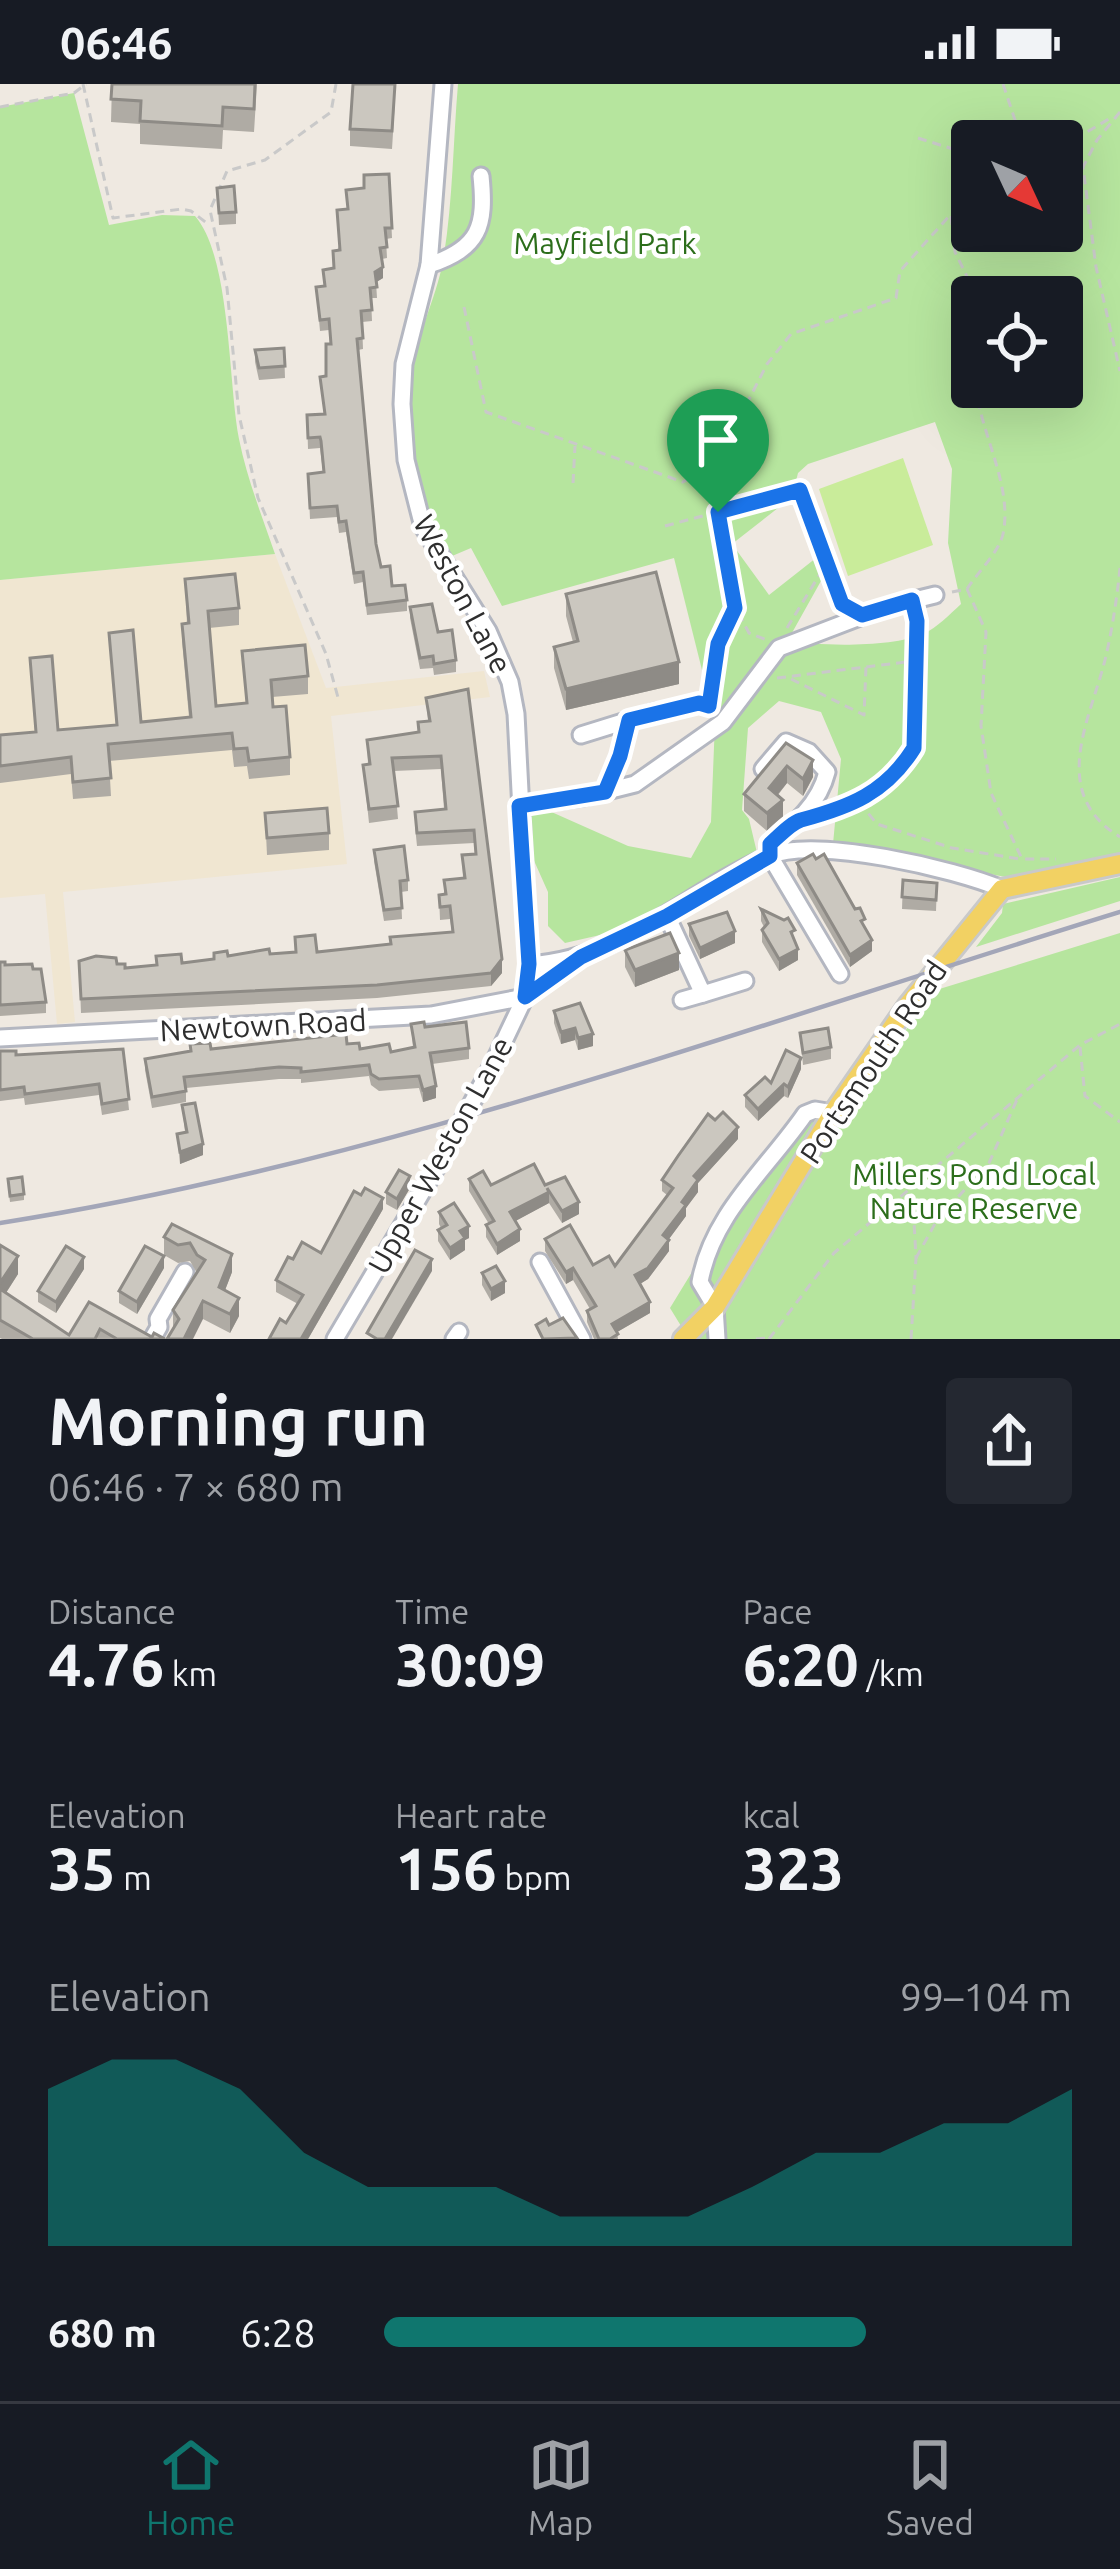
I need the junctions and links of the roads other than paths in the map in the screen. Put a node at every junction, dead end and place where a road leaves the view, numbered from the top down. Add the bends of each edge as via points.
1 (443, 84) edge
2 (481, 176) dead end
3 (429, 265) junction
4 (934, 595) road end
5 (655, 712) road end
6 (629, 720) junction
7 (581, 735) dead end
8 (763, 769) edge
9 (605, 792) junction
10 (519, 806) junction
11 (770, 856) junction
12 (1120, 863) edge
13 (1002, 889) junction
14 (667, 916) junction
15 (581, 957) junction
16 (529, 964) junction
17 (840, 974) dead end
18 (746, 981) dead end
19 (703, 994) junction
20 (525, 997) junction
21 (682, 1000) dead end
22 (0, 1038) edge
23 (833, 1113) junction
24 (540, 1262) dead end
25 (185, 1272) dead end
26 (715, 1307) junction
27 (152, 1339) edge
28 (335, 1339) edge
29 (582, 1339) edge
30 (683, 1339) edge
31 (716, 1339) edge

1 - 3 street, Weston Lane
2 - 3 street via 477,232 460,252
3 - 10 street, Weston Lane via 404,364 408,475 430,543 488,631 510,682
4 - 9 street via 779,648 727,717 635,784
5 - 6 street
6 - 7 street
6 - 9 street
8 - 11 street via 786,742 826,772 823,789 770,844
9 - 10 street
10 - 16 street, Weston Lane
11 - 13 street via 830,850
11 - 14 street
11 - 17 street
12 - 13 main road
13 - 23 main road, Portsmouth Road
14 - 15 street
14 - 19 street
15 - 16 street
15 - 20 street
16 - 20 street, Upper Weston Lane
18 - 19 street
19 - 21 street
20 - 22 street, Newtown Road via 406,1017
20 - 28 street, Upper Weston Lane, bridge
23 - 26 main road, Portsmouth Road
23 - 26 street via 805,1114 722,1219 700,1282
24 - 29 street
25 - 27 street
26 - 30 main road, Portsmouth Road
26 - 31 street

